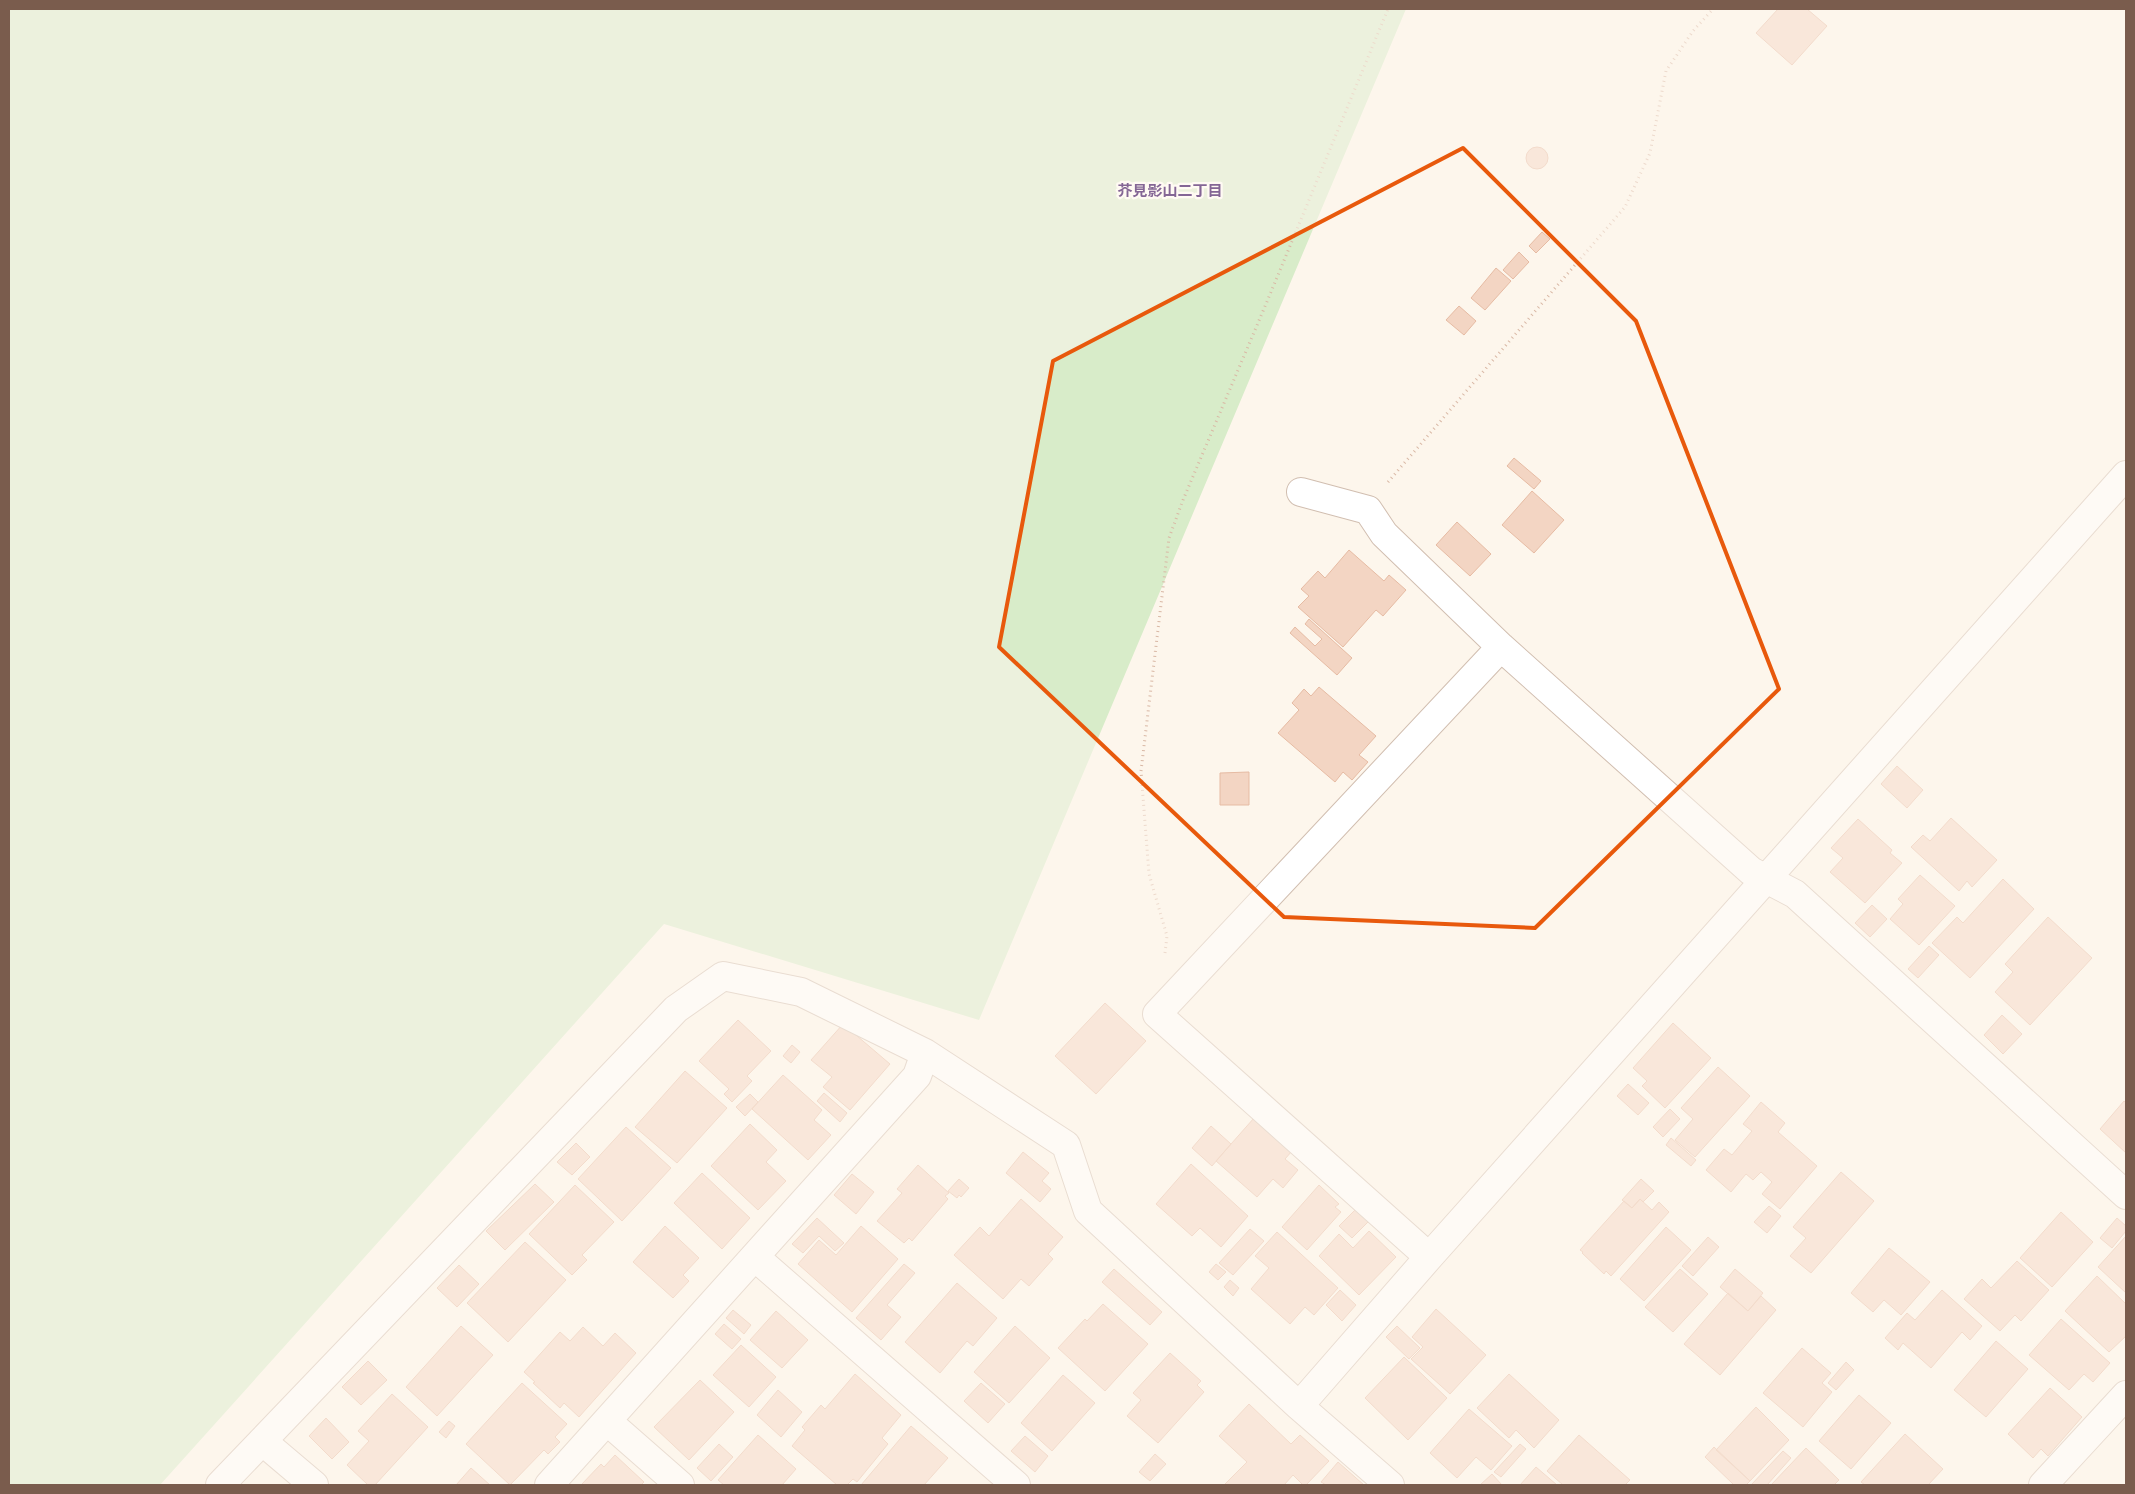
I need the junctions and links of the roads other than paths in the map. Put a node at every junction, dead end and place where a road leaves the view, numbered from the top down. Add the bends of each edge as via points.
1 (2126, 475) edge
2 (1301, 492) dead end
3 (1501, 647) junction
4 (1767, 879) junction
5 (925, 1053) junction
6 (2126, 1195) edge
7 (755, 1257) junction
8 (1429, 1257) junction
9 (2126, 1395) edge
10 (1299, 1406) junction
11 (607, 1421) junction
12 (262, 1441) junction
13 (220, 1485) edge
14 (314, 1485) edge
15 (550, 1485) edge
16 (680, 1485) edge
17 (1016, 1485) edge
18 (1390, 1485) edge
19 (2043, 1485) edge

1 - 4 street
2 - 3 street via 1368,510 1384,534
3 - 4 street via 1751,871
3 - 8 street via 1156,1014
4 - 6 street via 1795,894
4 - 8 street
5 - 7 street via 918,1076
5 - 10 street via 1066,1145 1088,1211
5 - 12 street via 801,992 723,976 676,1009
7 - 11 street
7 - 17 street
8 - 10 street
9 - 19 street
10 - 18 street
11 - 15 street
11 - 16 street
12 - 13 street
12 - 14 street

